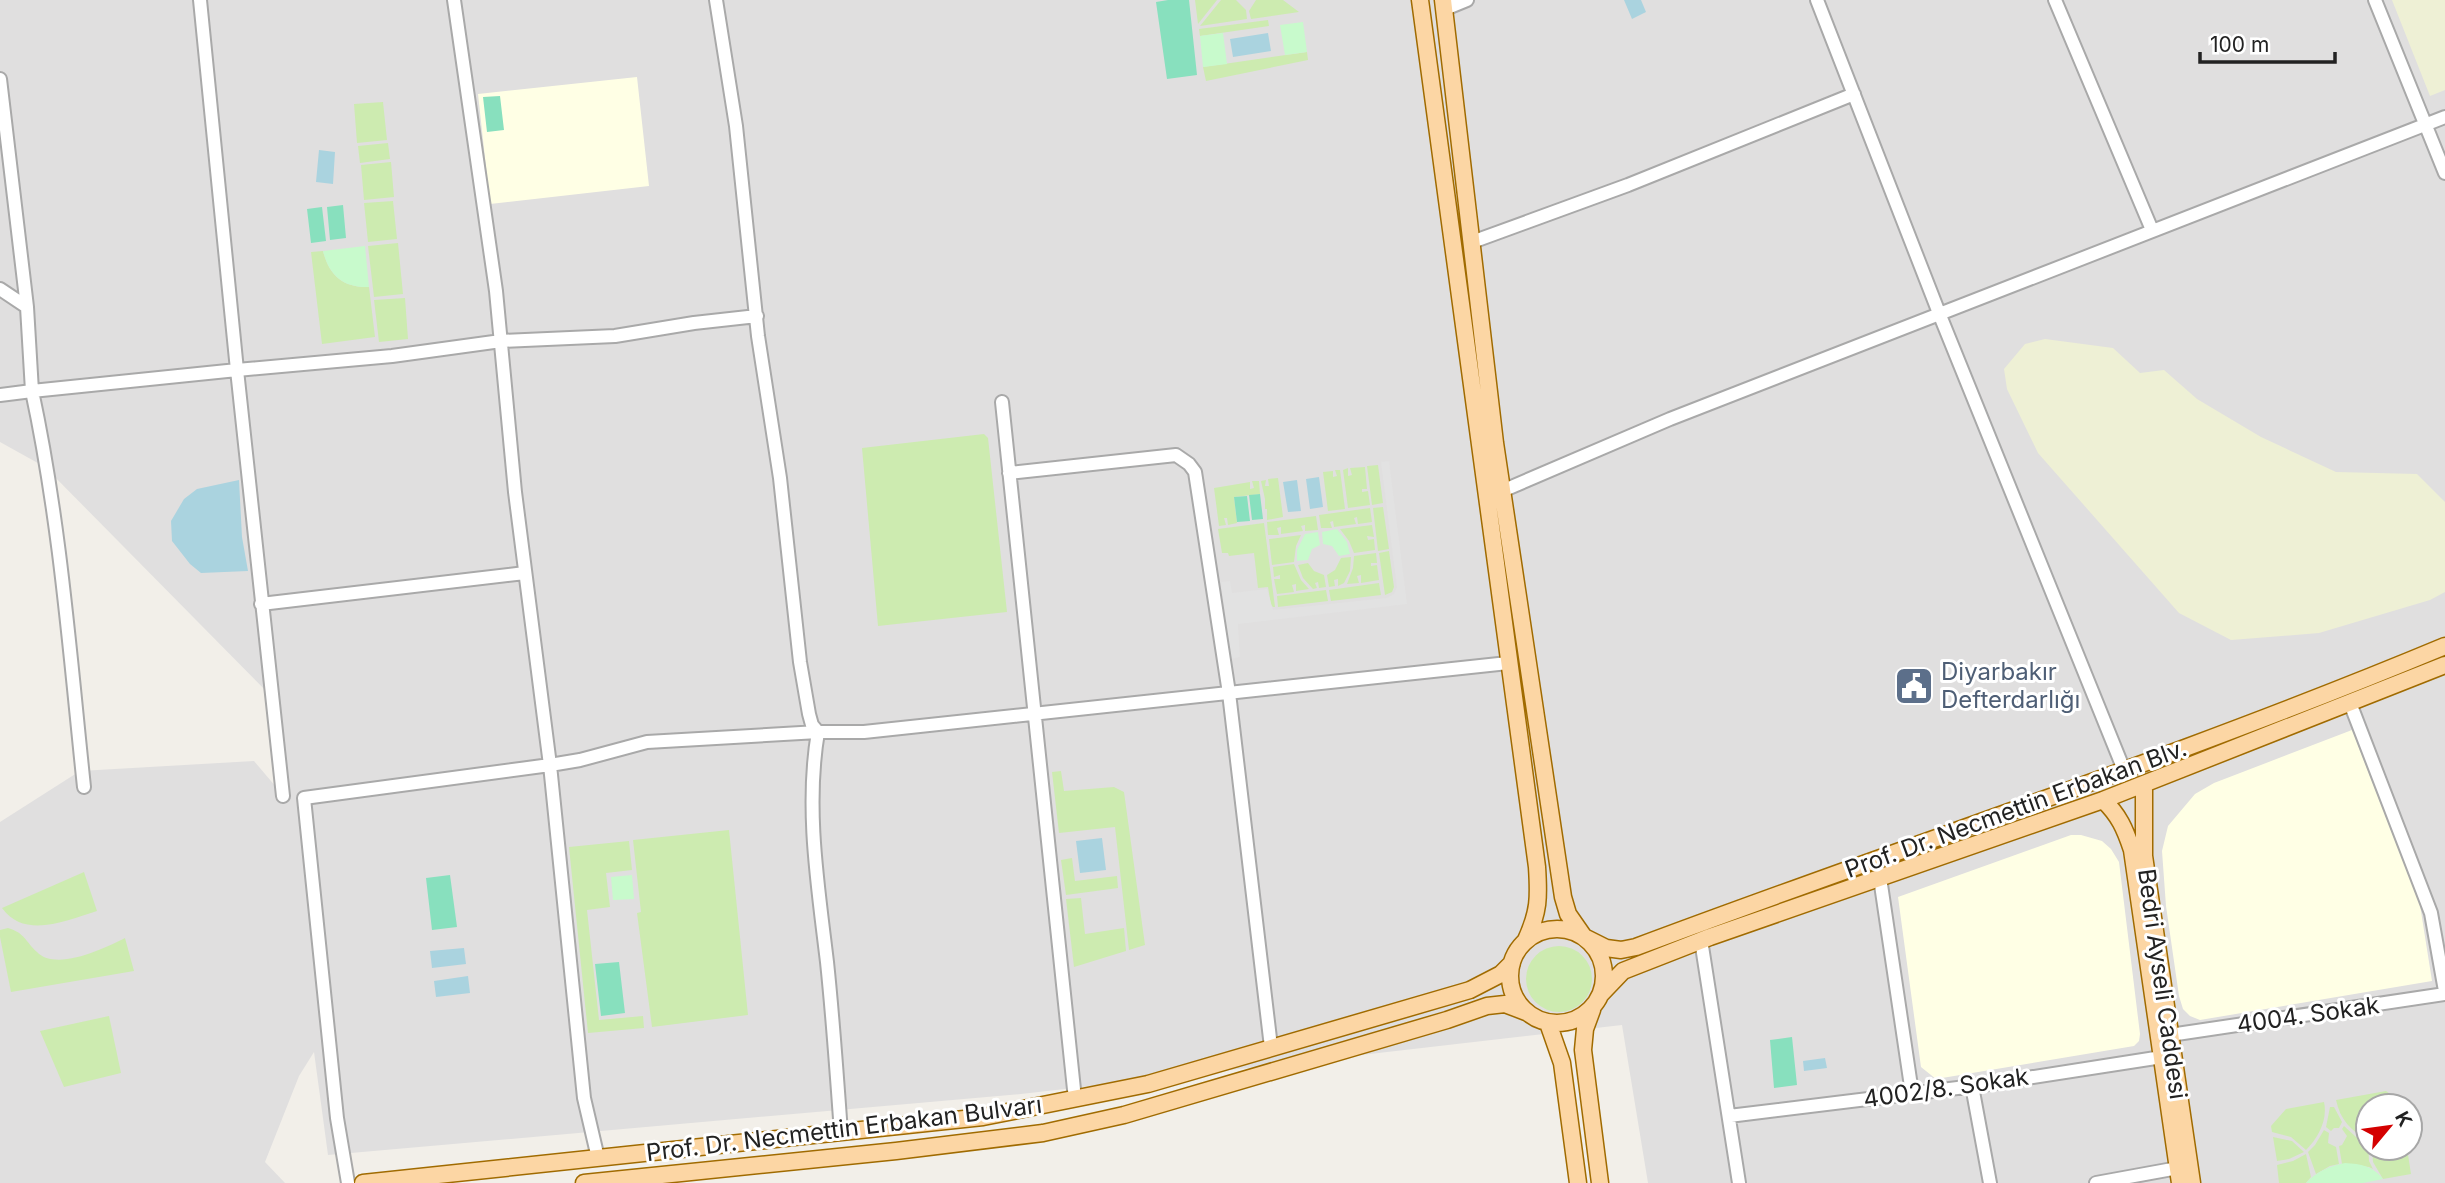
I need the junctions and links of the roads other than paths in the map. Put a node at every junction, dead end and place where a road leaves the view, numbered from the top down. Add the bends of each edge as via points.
1 (200, 0) edge
2 (454, 0) edge
3 (716, 0) edge
4 (1420, 0) edge
5 (1467, 0) edge
6 (1817, 0) edge
7 (2055, 0) edge
8 (2375, 0) edge
9 (1444, 5) edge
10 (0, 79) edge
11 (1854, 94) junction
12 (2445, 117) edge
13 (2426, 125) junction
14 (2445, 173) edge
15 (0, 188) edge
16 (13, 193) junction
17 (2152, 230) junction
18 (1472, 242) junction
19 (0, 289) edge
20 (27, 307) junction
21 (1939, 313) junction
22 (757, 316) junction
23 (501, 341) junction
24 (237, 370) junction
25 (32, 391) junction
26 (0, 395) edge
27 (1002, 402) dead end
28 (1009, 473) junction
29 (1502, 491) junction
30 (525, 573) junction
31 (261, 604) junction
32 (2445, 646) edge
33 (1508, 663) junction
34 (2445, 665) edge
35 (1229, 693) junction
36 (2350, 704) junction
37 (1035, 714) junction
38 (818, 732) junction
39 (550, 765) junction
40 (2124, 770) junction
41 (2144, 784) junction
42 (84, 787) dead end
43 (284, 796) dead end
44 (2103, 800) junction
45 (1880, 878) junction
46 (1584, 937) junction
47 (1527, 940) junction
48 (1701, 940) junction
49 (1511, 963) junction
50 (2445, 993) edge
51 (1597, 1000) junction
52 (1526, 1013) junction
53 (1548, 1023) junction
54 (2170, 1035) junction
55 (1271, 1047) junction
56 (2162, 1056) junction
57 (1972, 1086) junction
58 (1912, 1093) junction
59 (1075, 1099) junction
60 (1729, 1116) junction
61 (841, 1133) junction
62 (598, 1158) junction
63 (2179, 1175) edge
64 (348, 1183) edge
65 (363, 1183) edge
66 (584, 1183) edge
67 (1578, 1183) edge
68 (1600, 1183) edge
69 (1739, 1183) edge
70 (1990, 1183) edge
71 (2096, 1183) edge
72 (2192, 1183) edge

1 - 24 street
2 - 23 street
3 - 22 street via 736,126
4 - 33 main road
5 - 9 street
6 - 11 street
7 - 17 street
8 - 13 street
9 - 18 main road
10 - 16 street
11 - 18 street
11 - 21 street
12 - 13 street
13 - 14 street
13 - 17 street
15 - 16 street
16 - 20 street
17 - 21 street
18 - 29 main road
19 - 20 street
20 - 25 street
21 - 29 street
21 - 40 street
22 - 23 street via 615,336
22 - 38 street via 800,662 809,714
23 - 24 street
23 - 30 street
24 - 25 street
24 - 31 street
25 - 26 street
25 - 42 street via 61,570
27 - 28 street
28 - 35 street via 1177,455 1189,464 1200,493
28 - 37 street
29 - 46 main road via 1563,897
30 - 31 street
30 - 39 street
31 - 43 street
32 - 40 main road, Prof. Dr. Necmettin Erbakan Blv.
33 - 35 street
33 - 47 main road via 1537,867 1539,900
34 - 36 main road, Prof. Dr. Necmettin Erbakan Blv.
35 - 37 street
35 - 55 street
36 - 41 main road, Prof. Dr. Necmettin Erbakan Blv.
36 - 50 street via 2431,913
37 - 38 street via 864,732
37 - 59 street
38 - 39 street via 647,742
38 - 61 street via 812,764 815,852
39 - 62 street via 584,1098
39 - 64 street via 304,798
40 - 46 main road, Prof. Dr. Necmettin Erbakan Blv. via 1636,947 1606,948
41 - 44 main road, Prof. Dr. Necmettin Erbakan Blv.
41 - 54 main road, Bedri Ayseli Caddesi via 2144,856
44 - 45 main road, Prof. Dr. Necmettin Erbakan Blv.
44 - 56 main road, Bedri Ayseli Caddesi via 2124,825 2132,850
45 - 48 main road, Prof. Dr. Necmettin Erbakan Blv.
45 - 58 street
46 - 47 main road via 1555,929
46 - 51 main road via 1602,963 1604,978
47 - 49 main road
48 - 51 main road, Prof. Dr. Necmettin Erbakan Blv. via 1623,971
48 - 60 street
49 - 52 main road via 1512,990
49 - 55 main road, Prof. Dr. Necmettin Erbakan Bulvarı via 1501,974 1470,990
50 - 54 street, 4004. Sokak
51 - 53 main road via 1584,1016
51 - 68 main road via 1585,1029 1583,1050
52 - 53 main road
52 - 66 main road, Prof. Dr. Necmettin Erbakan Bulvarı via 1505,1004 1487,1006 1124,1115 1042,1133
53 - 67 main road via 1562,1063
54 - 72 main road, Bedri Ayseli Caddesi
55 - 59 main road, Prof. Dr. Necmettin Erbakan Bulvarı via 1148,1084
56 - 57 street, 4002/8. Sokak
56 - 63 main road, Bedri Ayseli Caddesi
57 - 58 street, 4002/8. Sokak
57 - 70 street
58 - 60 street, 4002/8. Sokak
59 - 61 main road, Prof. Dr. Necmettin Erbakan Bulvarı via 983,1117
60 - 69 street
61 - 62 main road, Prof. Dr. Necmettin Erbakan Bulvarı
62 - 65 main road, Prof. Dr. Necmettin Erbakan Bulvarı
63 - 71 street

